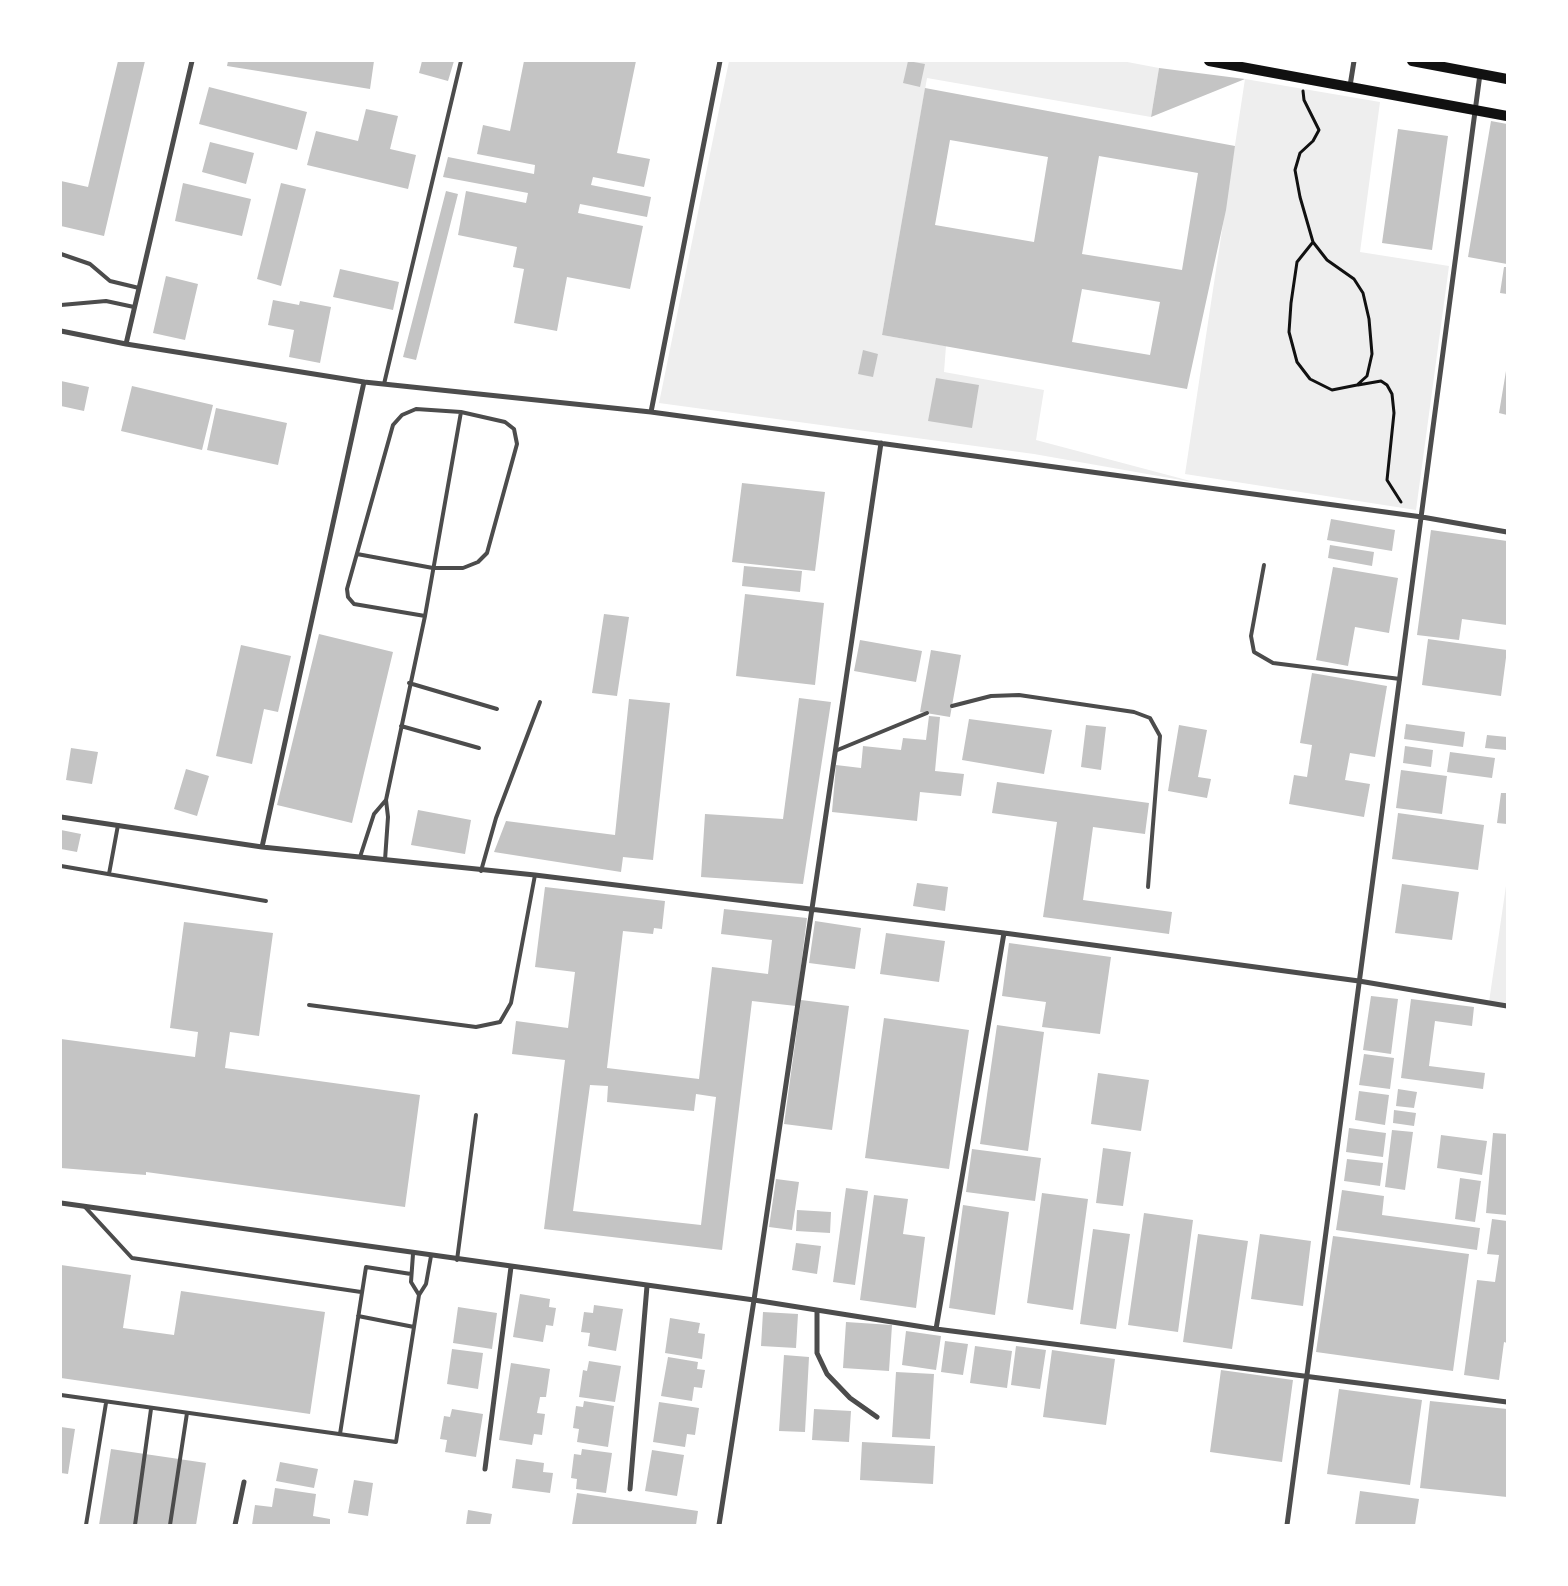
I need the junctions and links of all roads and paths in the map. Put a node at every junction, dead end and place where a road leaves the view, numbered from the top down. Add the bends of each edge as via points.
1 (192, 61) edge
2 (461, 61) edge
3 (720, 61) edge
4 (1209, 61) edge
5 (1354, 61) edge
6 (1412, 61) edge
7 (1480, 74) junction
8 (1302, 78) junction
9 (1507, 79) edge
10 (1350, 86) junction
11 (1475, 110) junction
12 (1507, 116) edge
13 (1314, 242) junction
14 (61, 254) edge
15 (138, 288) junction
16 (61, 304) edge
17 (134, 307) junction
18 (61, 331) edge
19 (126, 344) junction
20 (364, 382) junction
21 (384, 384) junction
22 (1357, 386) junction
23 (461, 412) junction
24 (651, 412) junction
25 (881, 444) junction
26 (1404, 515) junction
27 (1422, 517) junction
28 (1507, 532) edge
29 (357, 554) junction
30 (1264, 566) dead end
31 (433, 568) junction
32 (425, 616) junction
33 (1400, 679) junction
34 (409, 683) junction
35 (540, 702) dead end
36 (952, 706) dead end
37 (497, 708) dead end
38 (927, 713) dead end
39 (401, 726) junction
40 (479, 748) dead end
41 (835, 751) junction
42 (386, 800) junction
43 (61, 817) edge
44 (118, 825) junction
45 (262, 847) junction
46 (360, 857) junction
47 (385, 860) junction
48 (61, 866) edge
49 (481, 871) junction
50 (109, 874) junction
51 (535, 875) junction
52 (1148, 887) dead end
53 (266, 901) dead end
54 (811, 908) junction
55 (1004, 932) junction
56 (1359, 981) junction
57 (309, 1004) dead end
58 (1507, 1006) edge
59 (476, 1116) dead end
60 (61, 1203) edge
61 (85, 1206) junction
62 (413, 1254) junction
63 (431, 1256) junction
64 (457, 1260) junction
65 (512, 1268) junction
66 (411, 1274) junction
67 (647, 1286) junction
68 (361, 1292) junction
69 (419, 1295) junction
70 (754, 1300) junction
71 (817, 1311) junction
72 (358, 1316) junction
73 (414, 1327) junction
74 (936, 1329) junction
75 (1307, 1377) junction
76 (61, 1396) edge
77 (1507, 1402) edge
78 (106, 1403) junction
79 (151, 1408) junction
80 (187, 1413) junction
81 (877, 1417) dead end
82 (340, 1434) junction
83 (485, 1469) dead end
84 (244, 1482) dead end
85 (630, 1489) dead end
86 (86, 1525) edge
87 (134, 1525) edge
88 (170, 1525) edge
89 (235, 1525) edge
90 (718, 1525) edge
91 (1287, 1525) edge

1 - 15 street
2 - 21 lane
3 - 24 street
4 - 8 main road
5 - 10 street
6 - 7 main road
7 - 9 main road
7 - 11 street
8 - 10 main road
8 - 13 path via 1304,100 1319,130 1300,154 1295,170
10 - 11 main road
11 - 12 main road
11 - 27 street
13 - 22 path via 1327,260 1354,279 1363,294 1370,318 1372,354 1367,376
13 - 22 path via 1297,262 1291,303 1290,332 1297,362 1310,379 1332,390
14 - 15 lane via 90,264 110,281
15 - 17 street
16 - 17 lane via 106,301
17 - 19 street
18 - 19 street
19 - 20 street
20 - 21 street
20 - 45 street
21 - 24 street
22 - 26 path via 1381,382 1392,394 1394,413 1387,480 1404,505
23 - 29 lane via 416,409 402,415 393,425
23 - 31 lane
23 - 31 lane via 505,422 514,429 517,444 487,553 478,562 463,568
24 - 25 street
25 - 26 street
25 - 41 street
26 - 27 street
27 - 28 street
27 - 33 street
29 - 31 lane
29 - 32 lane via 347,589 354,604
30 - 33 lane via 1251,636 1254,652 1272,663
31 - 32 lane
32 - 34 lane
33 - 56 street
34 - 37 lane
34 - 39 lane
35 - 49 lane via 496,818
36 - 52 lane via 991,696 1019,695 1134,712 1150,718 1160,736
38 - 41 lane
39 - 40 lane
39 - 42 lane
41 - 54 street
42 - 46 lane via 374,814
42 - 47 lane
43 - 44 street
44 - 45 street
44 - 50 lane
45 - 46 street
46 - 47 street
47 - 49 street
48 - 50 lane
49 - 51 street
50 - 53 lane
51 - 54 street
51 - 57 lane via 511,1003 500,1022 476,1027
54 - 55 street
54 - 70 street
55 - 56 street
55 - 74 street
56 - 58 street
56 - 75 street
59 - 64 lane
60 - 61 street
61 - 62 street
61 - 68 lane via 132,1258
62 - 63 street
62 - 66 lane
63 - 64 street
63 - 69 lane via 426,1284
64 - 65 street
65 - 67 street
65 - 83 street
66 - 68 lane via 366,1267
66 - 69 lane via 412,1285
67 - 70 street
67 - 85 street
68 - 72 lane
69 - 73 lane
70 - 71 street
70 - 90 street
71 - 74 street
71 - 81 street via 817,1353 827,1374 850,1398
72 - 73 lane
72 - 82 lane
73 - 82 lane via 396,1442
74 - 75 street
75 - 77 street
75 - 91 street
76 - 78 lane
78 - 79 lane
78 - 86 lane
79 - 80 lane
79 - 87 lane
80 - 82 lane
80 - 88 lane
84 - 89 street

